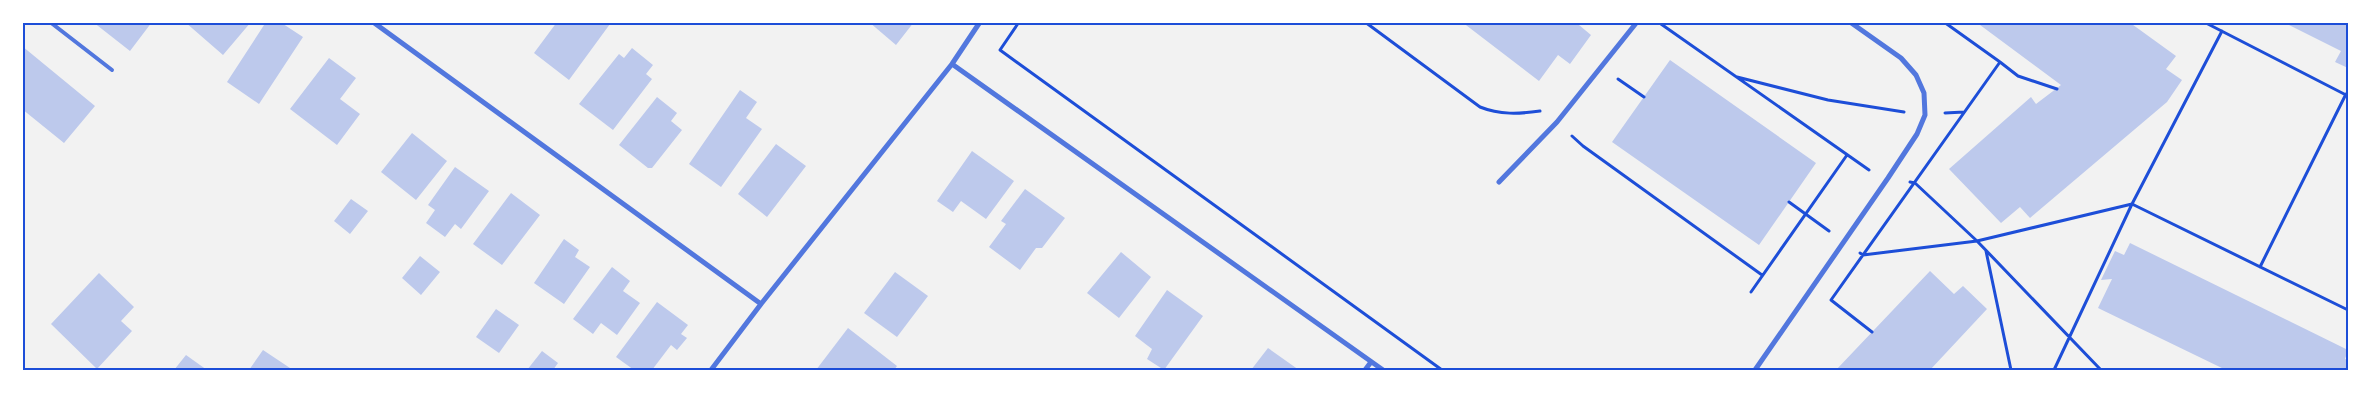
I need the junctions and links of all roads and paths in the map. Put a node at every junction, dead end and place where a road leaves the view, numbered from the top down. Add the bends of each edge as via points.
1 (50, 22) edge
2 (373, 22) edge
3 (980, 22) edge
4 (1019, 22) edge
5 (1365, 22) edge
6 (1638, 22) edge
7 (1850, 22) edge
8 (1944, 22) edge
9 (2204, 22) edge
10 (1661, 24) dead end
11 (2222, 31) junction
12 (2000, 62) junction
13 (952, 64) junction
14 (112, 70) dead end
15 (1735, 77) junction
16 (1618, 79) dead end
17 (2057, 88) dead end
18 (2347, 95) edge
19 (1644, 97) dead end
20 (1544, 110) dead end
21 (1964, 112) junction
22 (1925, 114) junction
23 (1583, 146) dead end
24 (1847, 155) junction
25 (1499, 182) dead end
26 (1885, 182) junction
27 (1915, 183) junction
28 (1789, 202) dead end
29 (2132, 204) junction
30 (1806, 214) junction
31 (1977, 241) junction
32 (1842, 242) junction
33 (1986, 251) junction
34 (1863, 255) junction
35 (2260, 267) junction
36 (1762, 275) junction
37 (1751, 292) dead end
38 (761, 304) junction
39 (2348, 310) edge
40 (1872, 332) dead end
41 (2070, 339) junction
42 (1371, 362) junction
43 (711, 370) edge
44 (1365, 370) edge
45 (1383, 370) edge
46 (1442, 370) edge
47 (1755, 370) edge
48 (2011, 370) edge
49 (2054, 370) edge
50 (2101, 370) edge

1 - 14 lane
2 - 38 street
3 - 13 street
4 - 46 path via 1000,50
5 - 20 path via 1480,107 1504,114
6 - 25 street via 1558,122
7 - 22 street via 1901,58 1916,75 1924,93
8 - 12 path
9 - 11 path
10 - 15 path
11 - 18 path
11 - 29 path
12 - 17 path via 2018,76
12 - 21 path
13 - 38 street
13 - 42 street
15 - 22 path via 1828,100
15 - 24 path
16 - 19 path
18 - 35 path
21 - 22 path
21 - 27 path
22 - 26 street via 1917,134
23 - 36 path
24 - 26 path
24 - 30 path
26 - 27 path
26 - 32 street
27 - 31 path
27 - 34 path
28 - 30 path
29 - 31 path
29 - 35 path
29 - 41 path
30 - 32 path
30 - 36 path
31 - 33 path
31 - 34 path
32 - 34 path
32 - 47 street
33 - 41 path
33 - 48 path
34 - 40 path via 1831,300
35 - 39 path
36 - 37 path
38 - 43 street
41 - 49 path
41 - 50 path
42 - 44 street
42 - 45 street

